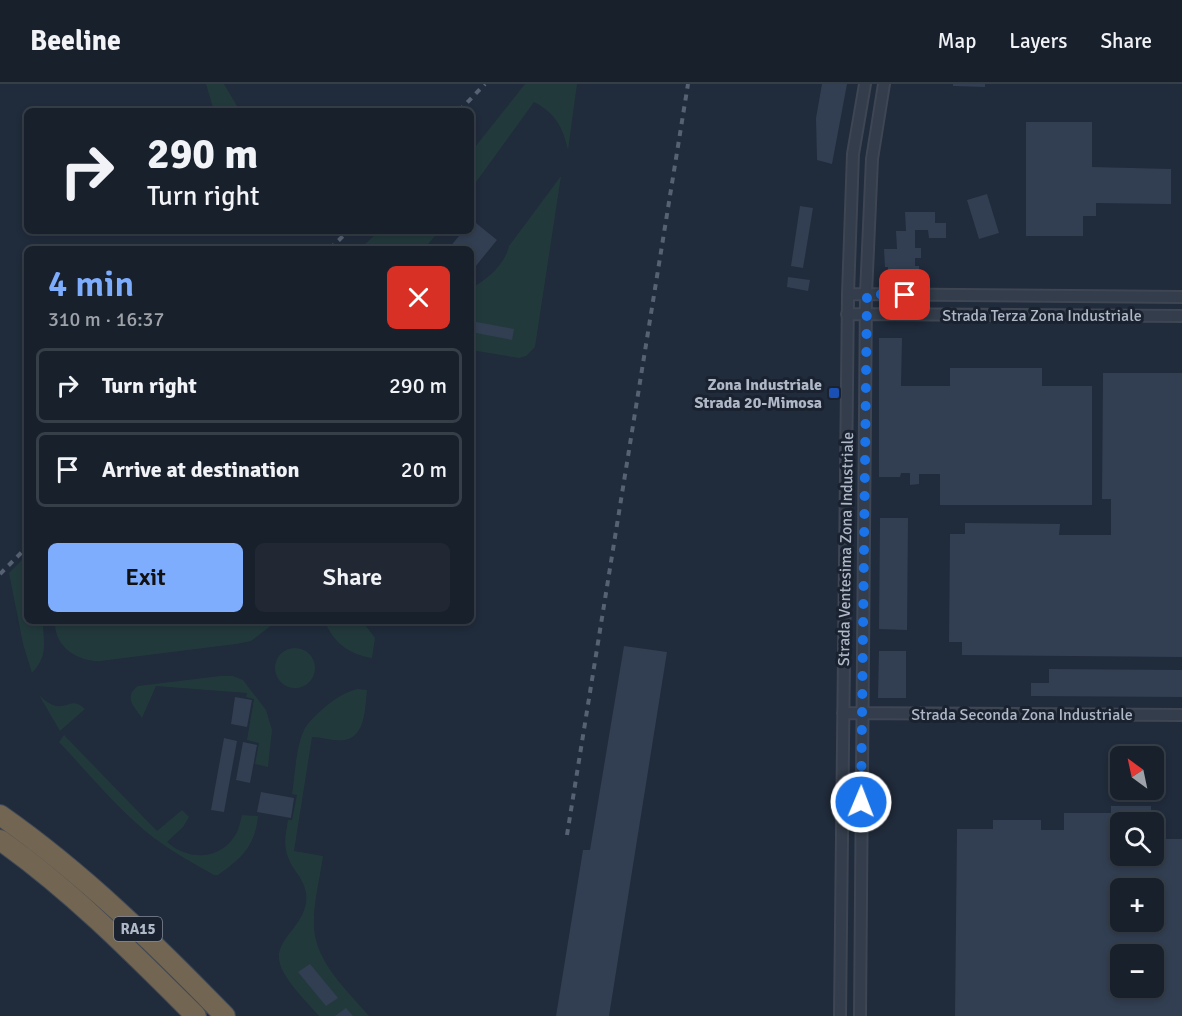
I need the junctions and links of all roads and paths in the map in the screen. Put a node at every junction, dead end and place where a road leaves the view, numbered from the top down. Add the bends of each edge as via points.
1 (865, 84) edge
2 (884, 84) edge
3 (848, 294) junction
4 (867, 294) junction
5 (924, 295) junction
6 (1037, 296) junction
7 (1182, 297) edge
8 (924, 314) junction
9 (847, 315) junction
10 (866, 315) junction
11 (1037, 315) junction
12 (1182, 316) edge
13 (846, 405) junction
14 (865, 405) junction
15 (845, 493) junction
16 (864, 493) junction
17 (843, 713) junction
18 (862, 714) junction
19 (1182, 715) edge
20 (0, 815) edge
21 (0, 840) edge
22 (0, 846) edge
23 (21, 856) junction
24 (196, 1016) edge
25 (225, 1016) edge
26 (840, 1016) edge
27 (860, 1016) edge

1 - 3 street, Strada Ventesima Zona Industriale via 853,154
2 - 4 street, Strada Ventesima Zona Industriale via 872,159
3 - 4 street, Strada Terza Zona Industriale
3 - 9 street, Strada Ventesima Zona Industriale
4 - 5 street, Strada Terza Zona Industriale
4 - 10 street, Strada Ventesima Zona Industriale
5 - 6 street, Strada Terza Zona Industriale
5 - 8 street
6 - 7 street, Strada Terza Zona Industriale
6 - 11 street
8 - 10 street, Strada Terza Zona Industriale
8 - 11 street, Strada Terza Zona Industriale
9 - 10 street, Strada Terza Zona Industriale
9 - 13 street, Strada Ventesima Zona Industriale
10 - 14 street, Strada Ventesima Zona Industriale
11 - 12 street, Strada Terza Zona Industriale
13 - 14 street
13 - 15 street, Strada Ventesima Zona Industriale
14 - 16 street, Strada Ventesima Zona Industriale
15 - 16 street
15 - 17 street, Strada Ventesima Zona Industriale
16 - 18 street, Strada Ventesima Zona Industriale
17 - 18 street, Strada Seconda Zona Industriale
17 - 26 street, Strada Ventesima Zona Industriale
18 - 19 street, Strada Seconda Zona Industriale
18 - 27 street, Strada Ventesima Zona Industriale
20 - 25 highway, RA15 via 108,901
21 - 23 highway, RA15
22 - 23 highway
23 - 24 highway, RA15 via 94,916

